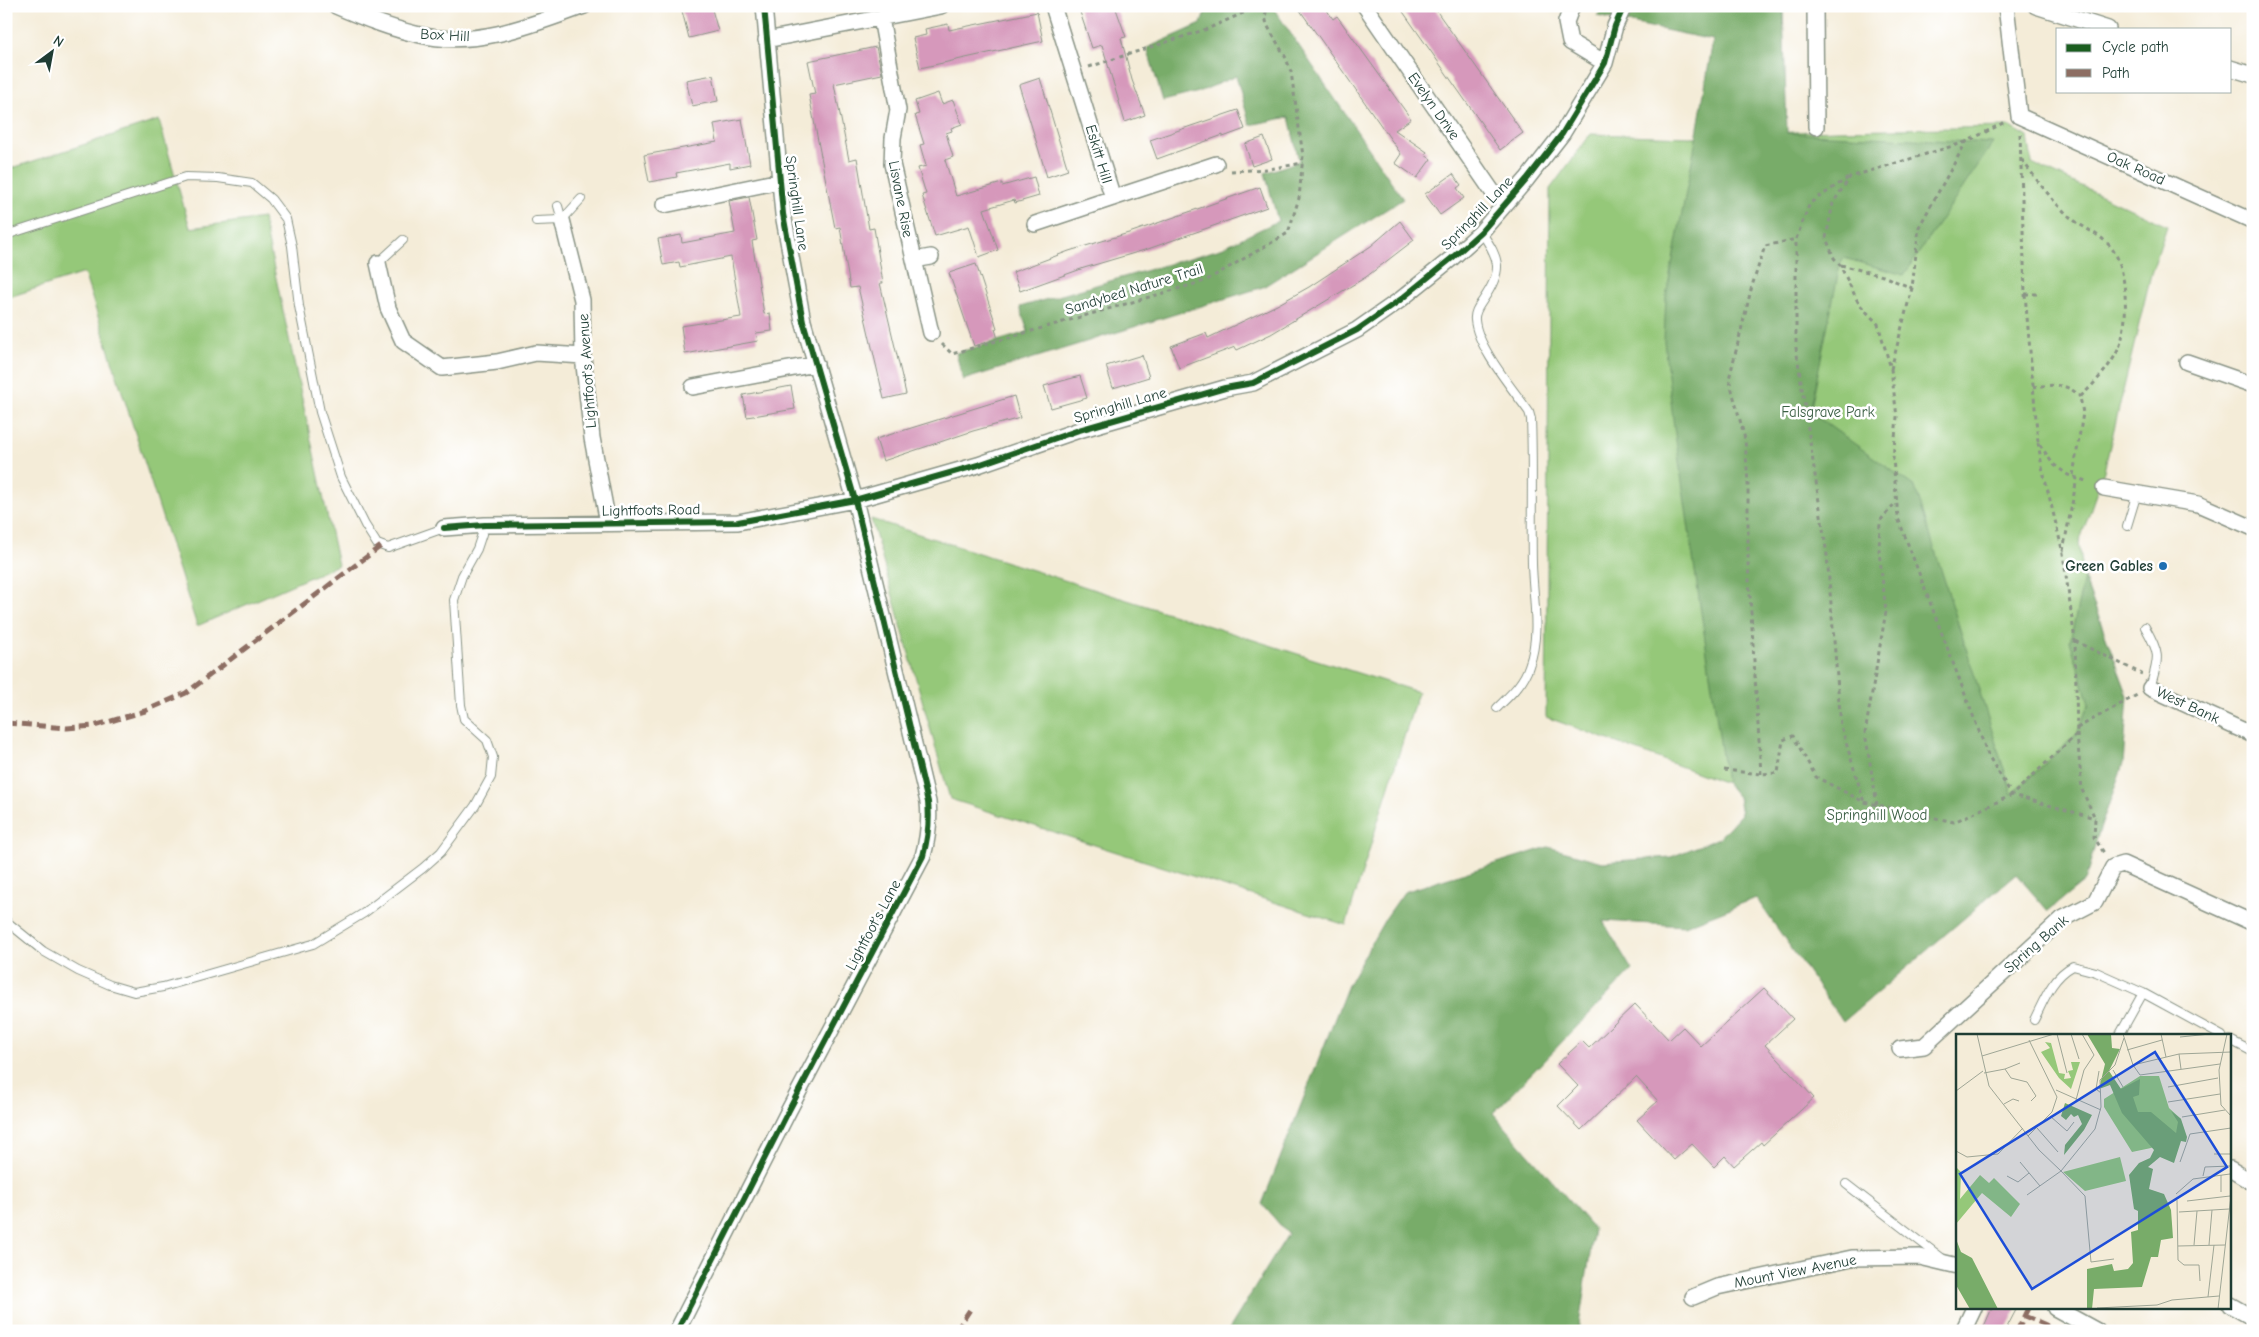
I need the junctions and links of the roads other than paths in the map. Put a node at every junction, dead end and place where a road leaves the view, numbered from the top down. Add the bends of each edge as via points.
1 (336, 6) edge
2 (584, 6) edge
3 (764, 6) edge
4 (941, 6) edge
5 (1053, 6) edge
6 (1365, 6) edge
7 (1572, 6) edge
8 (1624, 6) edge
9 (1815, 6) edge
10 (2006, 6) edge
11 (2036, 6) edge
12 (881, 18) junction
13 (2105, 28) edge
14 (766, 40) junction
15 (1605, 63) junction
16 (2232, 69) edge
17 (2253, 75) edge
18 (1816, 127) dead end
19 (1216, 164) road end
20 (780, 181) junction
21 (1113, 198) junction
22 (581, 199) dead end
23 (1506, 203) junction
24 (664, 205) dead end
25 (560, 213) junction
26 (536, 221) dead end
27 (2253, 221) edge
28 (1034, 224) dead end
29 (1481, 232) junction
30 (6, 235) edge
31 (403, 240) dead end
32 (931, 257) dead end
33 (914, 260) junction
34 (378, 264) joint
35 (931, 333) road end
36 (583, 356) junction
37 (2186, 362) dead end
38 (816, 364) junction
39 (2253, 385) edge
40 (693, 387) dead end
41 (2104, 488) road end
42 (2137, 494) junction
43 (855, 500) junction
44 (608, 523) junction
45 (485, 525) junction
46 (2127, 526) dead end
47 (444, 528) joint
48 (2253, 528) edge
49 (2145, 627) dead end
50 (2150, 688) joint
51 (1497, 708) dead end
52 (2253, 735) edge
53 (6, 920) edge
54 (2253, 923) edge
55 (2142, 993) junction
56 (2034, 1020) dead end
57 (2120, 1034) edge
58 (2218, 1034) edge
59 (2232, 1041) edge
60 (1900, 1049) dead end
61 (2253, 1052) edge
62 (2232, 1170) edge
63 (2253, 1183) edge
64 (1846, 1184) dead end
65 (1954, 1265) edge
66 (1693, 1297) dead end
67 (2232, 1306) edge
68 (1973, 1310) edge
69 (2059, 1310) edge
70 (2253, 1318) edge
71 (677, 1331) edge
72 (1963, 1331) edge
73 (2097, 1331) edge

1 - 2 street, Box Hill via 375,23 422,36 464,39 510,32
3 - 14 street, Springhill Lane
4 - 12 street
5 - 21 street, Eskitt Hill
6 - 23 street, Evelyn Drive via 1492,190
7 - 15 street via 1566,22 1570,42
8 - 15 street, Springhill Lane
9 - 18 street
10 - 27 street, Oak Road via 2019,116
11 - 13 street
12 - 14 street
12 - 33 street, Lisvane Rise via 898,110 892,164
14 - 20 street, Springhill Lane
15 - 23 street, Springhill Lane via 1562,134
16 - 17 street
19 - 21 street, Eskitt Hill
20 - 24 street
20 - 38 street, Springhill Lane via 803,321
21 - 28 street
22 - 25 lane
23 - 29 street, Springhill Lane
25 - 26 lane
25 - 36 street, Lightfoot's Avenue via 582,300
29 - 43 street, Springhill Lane via 1400,300 1357,330 1253,383 1079,430 978,465
29 - 51 lane via 1495,254 1498,271 1496,280 1476,310 1474,318 1478,337 1529,412 1533,476 1532,563 1536,635 1527,673
30 - 47 lane via 186,178 218,178 252,184 271,199 286,219 320,412 342,478 365,526 377,544 388,548
31 - 34 lane
32 - 33 street
33 - 35 street, Lisvane Rise
34 - 36 street via 388,308 403,342 442,368 497,362 536,353
36 - 44 street, Lightfoot's Avenue via 592,438
37 - 39 street
38 - 40 street
38 - 43 street, Springhill Lane
41 - 42 street
42 - 46 lane
42 - 48 street via 2198,504
43 - 44 street, Lightfoots Road via 738,522
43 - 71 street, Lightfoot's Lane via 928,802 928,834 923,856
44 - 45 street, Lightfoots Road
45 - 47 street, Lightfoots Road
45 - 53 lane via 454,600 461,705 464,719 492,749 491,777 475,806 441,852 423,868 364,913 313,944 163,987 134,992 78,971 43,951
49 - 50 lane via 2157,647 2157,663
50 - 52 street, West Bank
54 - 60 street, Spring Bank via 2123,864 2113,867 2095,902 2062,919 1924,1046
55 - 56 lane via 2096,972 2073,966 2055,981
55 - 57 lane
55 - 58 lane
59 - 61 lane
62 - 63 street
64 - 65 lane
65 - 66 street, Mount View Avenue via 1920,1257 1852,1258 1717,1287
67 - 70 street
68 - 72 street
69 - 73 street

